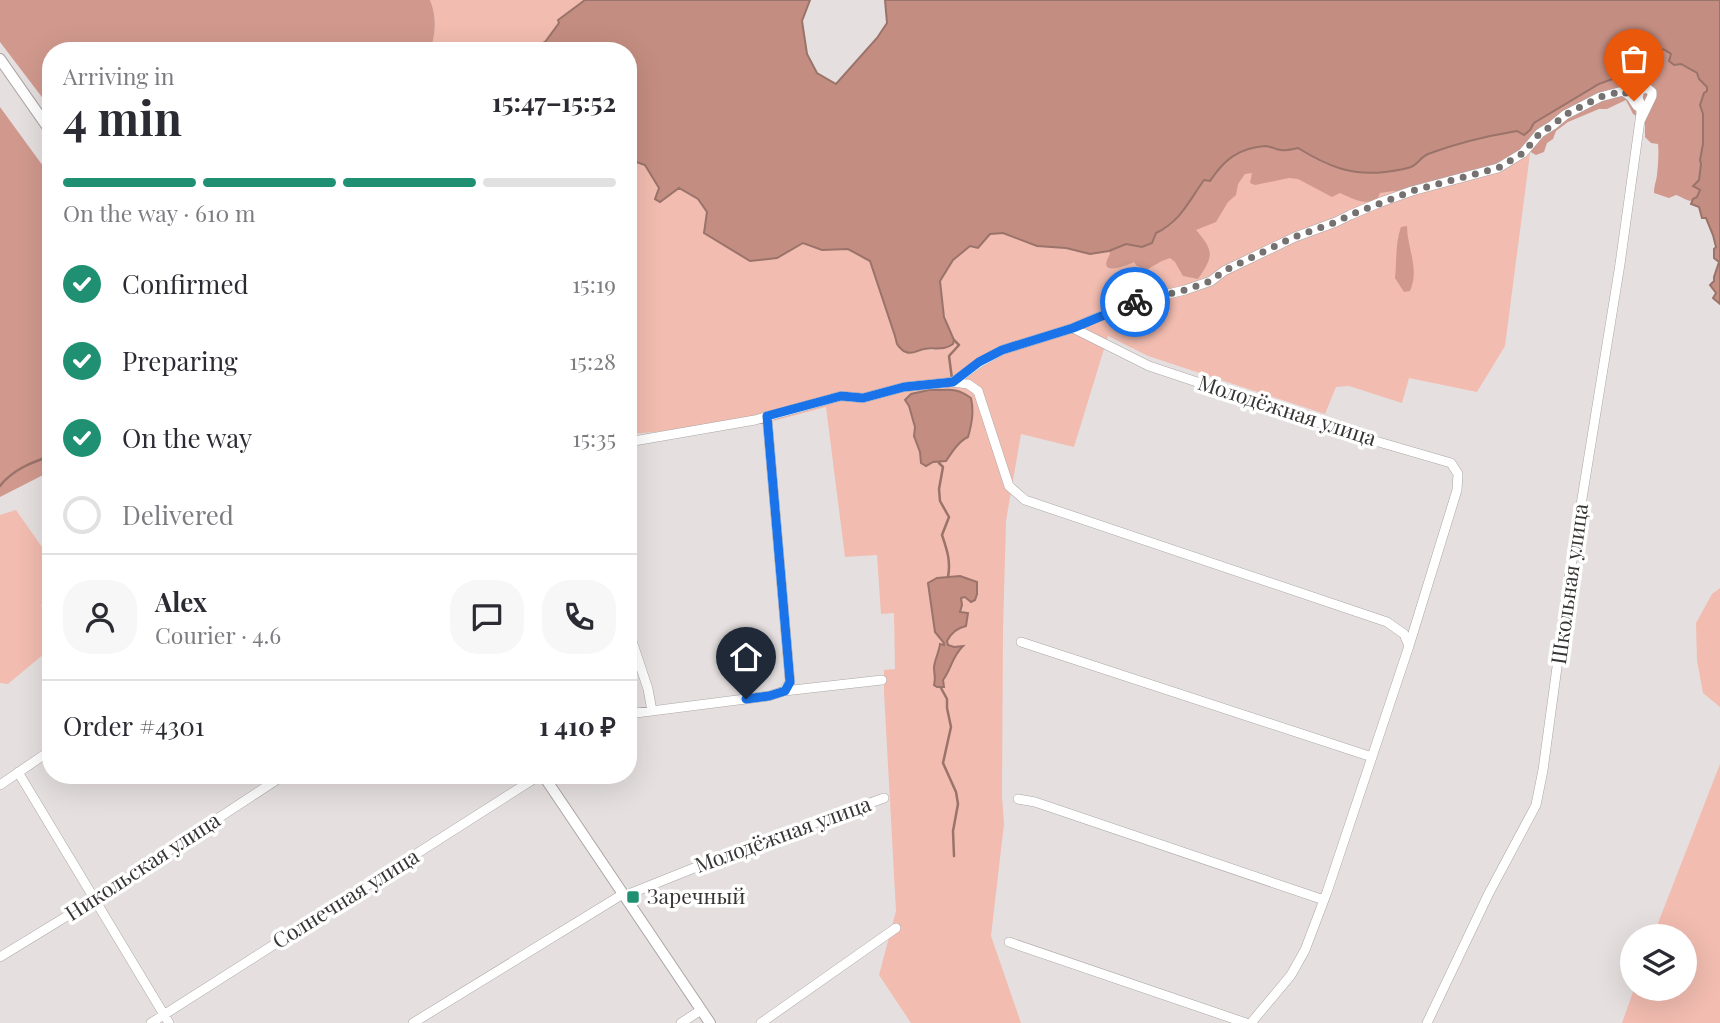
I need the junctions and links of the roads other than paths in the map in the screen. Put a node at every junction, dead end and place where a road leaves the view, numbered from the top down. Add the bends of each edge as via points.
1 (0, 59) edge
2 (42, 119) edge
3 (1073, 328) junction
4 (953, 382) junction
5 (767, 416) junction
6 (637, 440) edge
7 (1021, 642) dead end
8 (1409, 646) junction
9 (637, 656) edge
10 (881, 680) dead end
11 (785, 691) junction
12 (652, 711) junction
13 (637, 713) edge
14 (42, 756) edge
15 (1372, 757) junction
16 (18, 772) junction
17 (270, 784) edge
18 (528, 784) edge
19 (548, 784) edge
20 (0, 785) edge
21 (884, 798) dead end
22 (1018, 799) dead end
23 (624, 895) junction
24 (95, 900) junction
25 (1324, 900) junction
26 (896, 928) dead end
27 (1009, 942) dead end
28 (0, 957) edge
29 (701, 1010) junction
30 (167, 1019) edge
31 (151, 1023) edge
32 (413, 1023) edge
33 (681, 1023) edge
34 (710, 1023) edge
35 (761, 1023) edge
36 (1246, 1023) edge
37 (1251, 1023) edge
38 (1427, 1023) edge

1 - 2 street
3 - 4 street via 1002,350
3 - 8 street, Молодёжная улица via 1149,366 1451,463 1458,474 1457,490
3 - 38 street, Школьная улица via 1130,303 1211,281 1294,237 1381,202 1498,168 1523,153 1565,115 1600,97 1623,91 1637,105 1640,121 1620,264 1536,805
4 - 5 street via 904,387 863,398 841,396
4 - 8 street via 978,391 1009,485 1025,500 1387,622 1404,634
5 - 6 street
5 - 11 street via 790,682
7 - 15 street
8 - 15 street, Молодёжная улица
9 - 12 street
10 - 11 street
11 - 12 street
12 - 13 street
14 - 16 street
15 - 25 street, Молодёжная улица
16 - 20 street
16 - 24 street
17 - 24 street, Никольская улица
18 - 30 street, Солнечная улица
19 - 23 street
21 - 23 street, Молодёжная улица
22 - 25 street
23 - 29 street
23 - 32 street, Молодёжная улица
24 - 28 street, Никольская улица
24 - 30 street
25 - 37 street, Молодёжная улица via 1291,975
26 - 35 street
27 - 36 street
29 - 33 street
29 - 34 street
30 - 31 street, Солнечная улица

